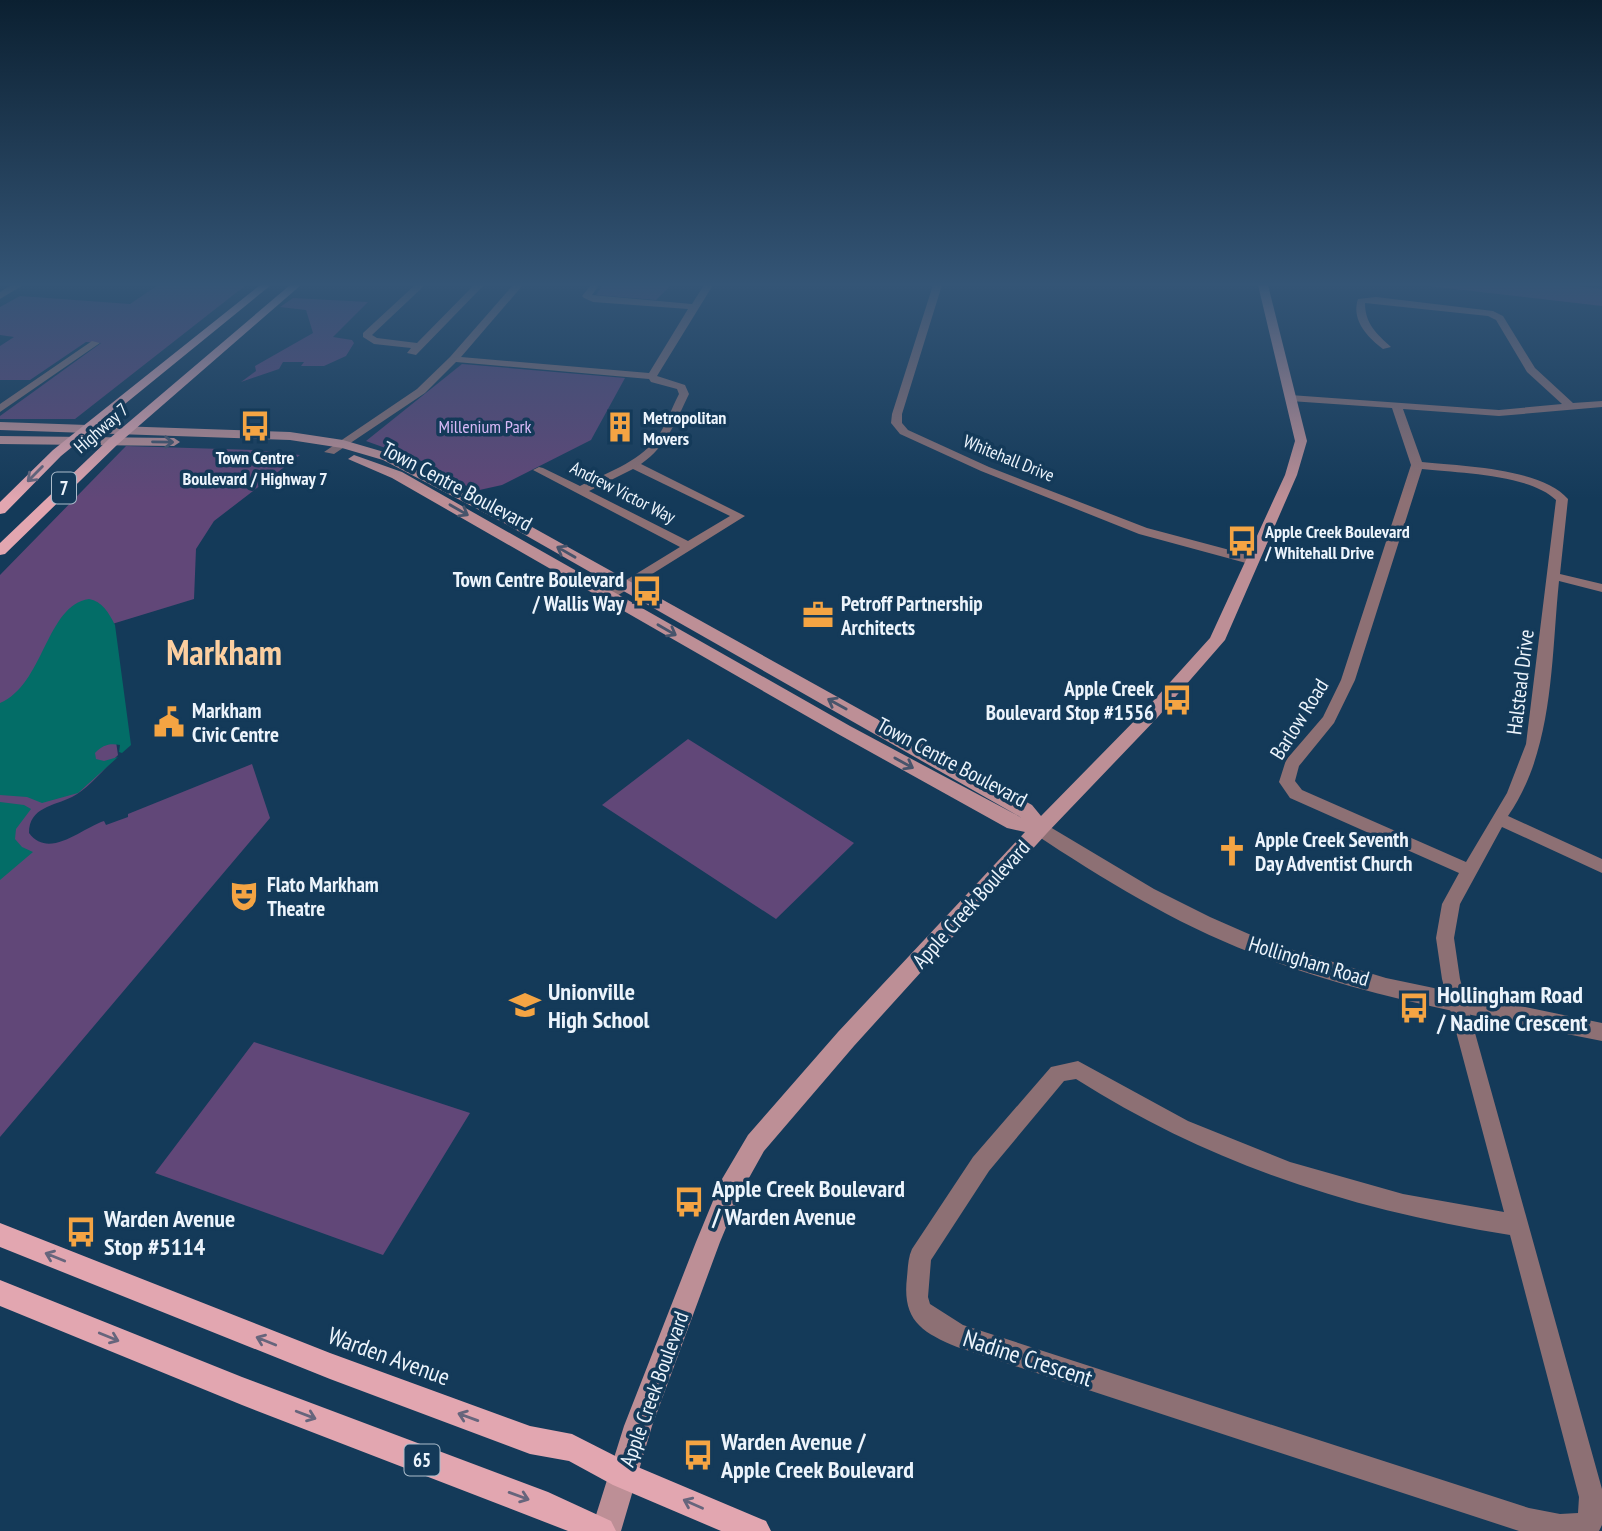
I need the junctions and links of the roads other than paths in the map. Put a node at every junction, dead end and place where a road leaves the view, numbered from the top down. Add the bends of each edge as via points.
1 (75, 356) edge
2 (176, 356) edge
3 (214, 356) edge
4 (456, 356) edge
5 (664, 356) edge
6 (915, 356) edge
7 (1280, 356) edge
8 (1521, 356) edge
9 (454, 359) junction
10 (652, 376) junction
11 (1290, 398) junction
12 (1602, 404) edge
13 (1396, 406) junction
14 (1571, 407) junction
15 (0, 409) edge
16 (0, 426) edge
17 (88, 427) junction
18 (130, 429) junction
19 (0, 440) edge
20 (72, 440) junction
21 (114, 441) junction
22 (342, 450) junction
23 (632, 464) junction
24 (1417, 465) junction
25 (539, 470) dead end
26 (581, 490) junction
27 (0, 510) edge
28 (690, 547) junction
29 (0, 551) edge
30 (1251, 560) junction
31 (1553, 576) junction
32 (625, 585) junction
33 (1602, 588) edge
34 (607, 596) junction
35 (1498, 818) junction
36 (1040, 828) junction
37 (1602, 866) edge
38 (1468, 870) junction
39 (1458, 1001) junction
40 (1602, 1032) edge
41 (1519, 1225) junction
42 (0, 1235) edge
43 (0, 1293) edge
44 (623, 1475) junction
45 (603, 1531) edge
46 (756, 1531) edge

1 - 15 street
2 - 17 main road, Highway 7 / 7
3 - 18 main road, Highway 7 / 7
4 - 9 street
5 - 10 street
6 - 30 street, Whitehall Drive via 897,414 896,423 904,432 1143,531
7 - 11 main road, Apple Creek Boulevard
8 - 14 street via 1538,379
9 - 10 street
9 - 22 street via 389,419
10 - 23 street via 681,387 684,394 654,448
11 - 13 street
11 - 30 main road, Apple Creek Boulevard via 1301,441 1291,475
12 - 14 street
13 - 14 street via 1499,413
13 - 24 street
16 - 17 main road, Town Centre Boulevard
17 - 18 main road, Town Centre Boulevard
17 - 20 main road, Highway 7 / 7
18 - 21 main road, Highway 7 / 7
18 - 22 main road, Town Centre Boulevard via 264,434
19 - 20 main road, Town Centre Boulevard
20 - 21 main road, Town Centre Boulevard
20 -> 27 main road, Highway 7 / 7
21 -> 22 main road, Town Centre Boulevard
21 - 29 main road, Highway 7 / 7
32 -> 22 main road, Town Centre Boulevard via 415,470 387,457
22 -> 34 main road, Town Centre Boulevard via 397,475
23 - 26 street
23 - 28 street via 739,516
24 - 31 street, Halstead Drive via 1530,482 1559,493
24 - 38 street, Barlow Road via 1348,680 1329,719 1292,764 1287,782 1296,794
25 - 26 street, Andrew Victor Way
26 - 28 street, Andrew Victor Way
28 - 32 street
30 - 36 main road, Apple Creek Boulevard via 1217,640
31 - 33 street
31 - 35 street, Halstead Drive via 1534,744 1518,788
32 - 34 street
36 -> 32 main road, Town Centre Boulevard via 1026,810
34 -> 36 main road, Town Centre Boulevard via 1014,823
35 - 37 street
35 - 38 street, Halstead Drive
36 - 39 street, Hollingham Road via 1239,940 1335,972
36 - 44 main road, Apple Creek Boulevard via 756,1143 708,1242
38 - 39 street, Halstead Drive via 1451,904 1445,938
39 - 40 street, Hollingham Road
39 - 41 street, Nadine Crescent
41 - 41 street, Nadine Crescent via 1370,1197 1300,1177 1245,1157 1078,1070 1068,1070 1058,1073 981,1164 920,1257 916,1297 920,1311 957,1335 1529,1521 1557,1528 1578,1527 1590,1522 1592,1497
44 -> 42 main road, Warden Avenue via 572,1448 530,1440 330,1366
43 -> 45 main road, 65
44 - 45 main road, Apple Creek Boulevard
46 -> 44 main road, Warden Avenue

